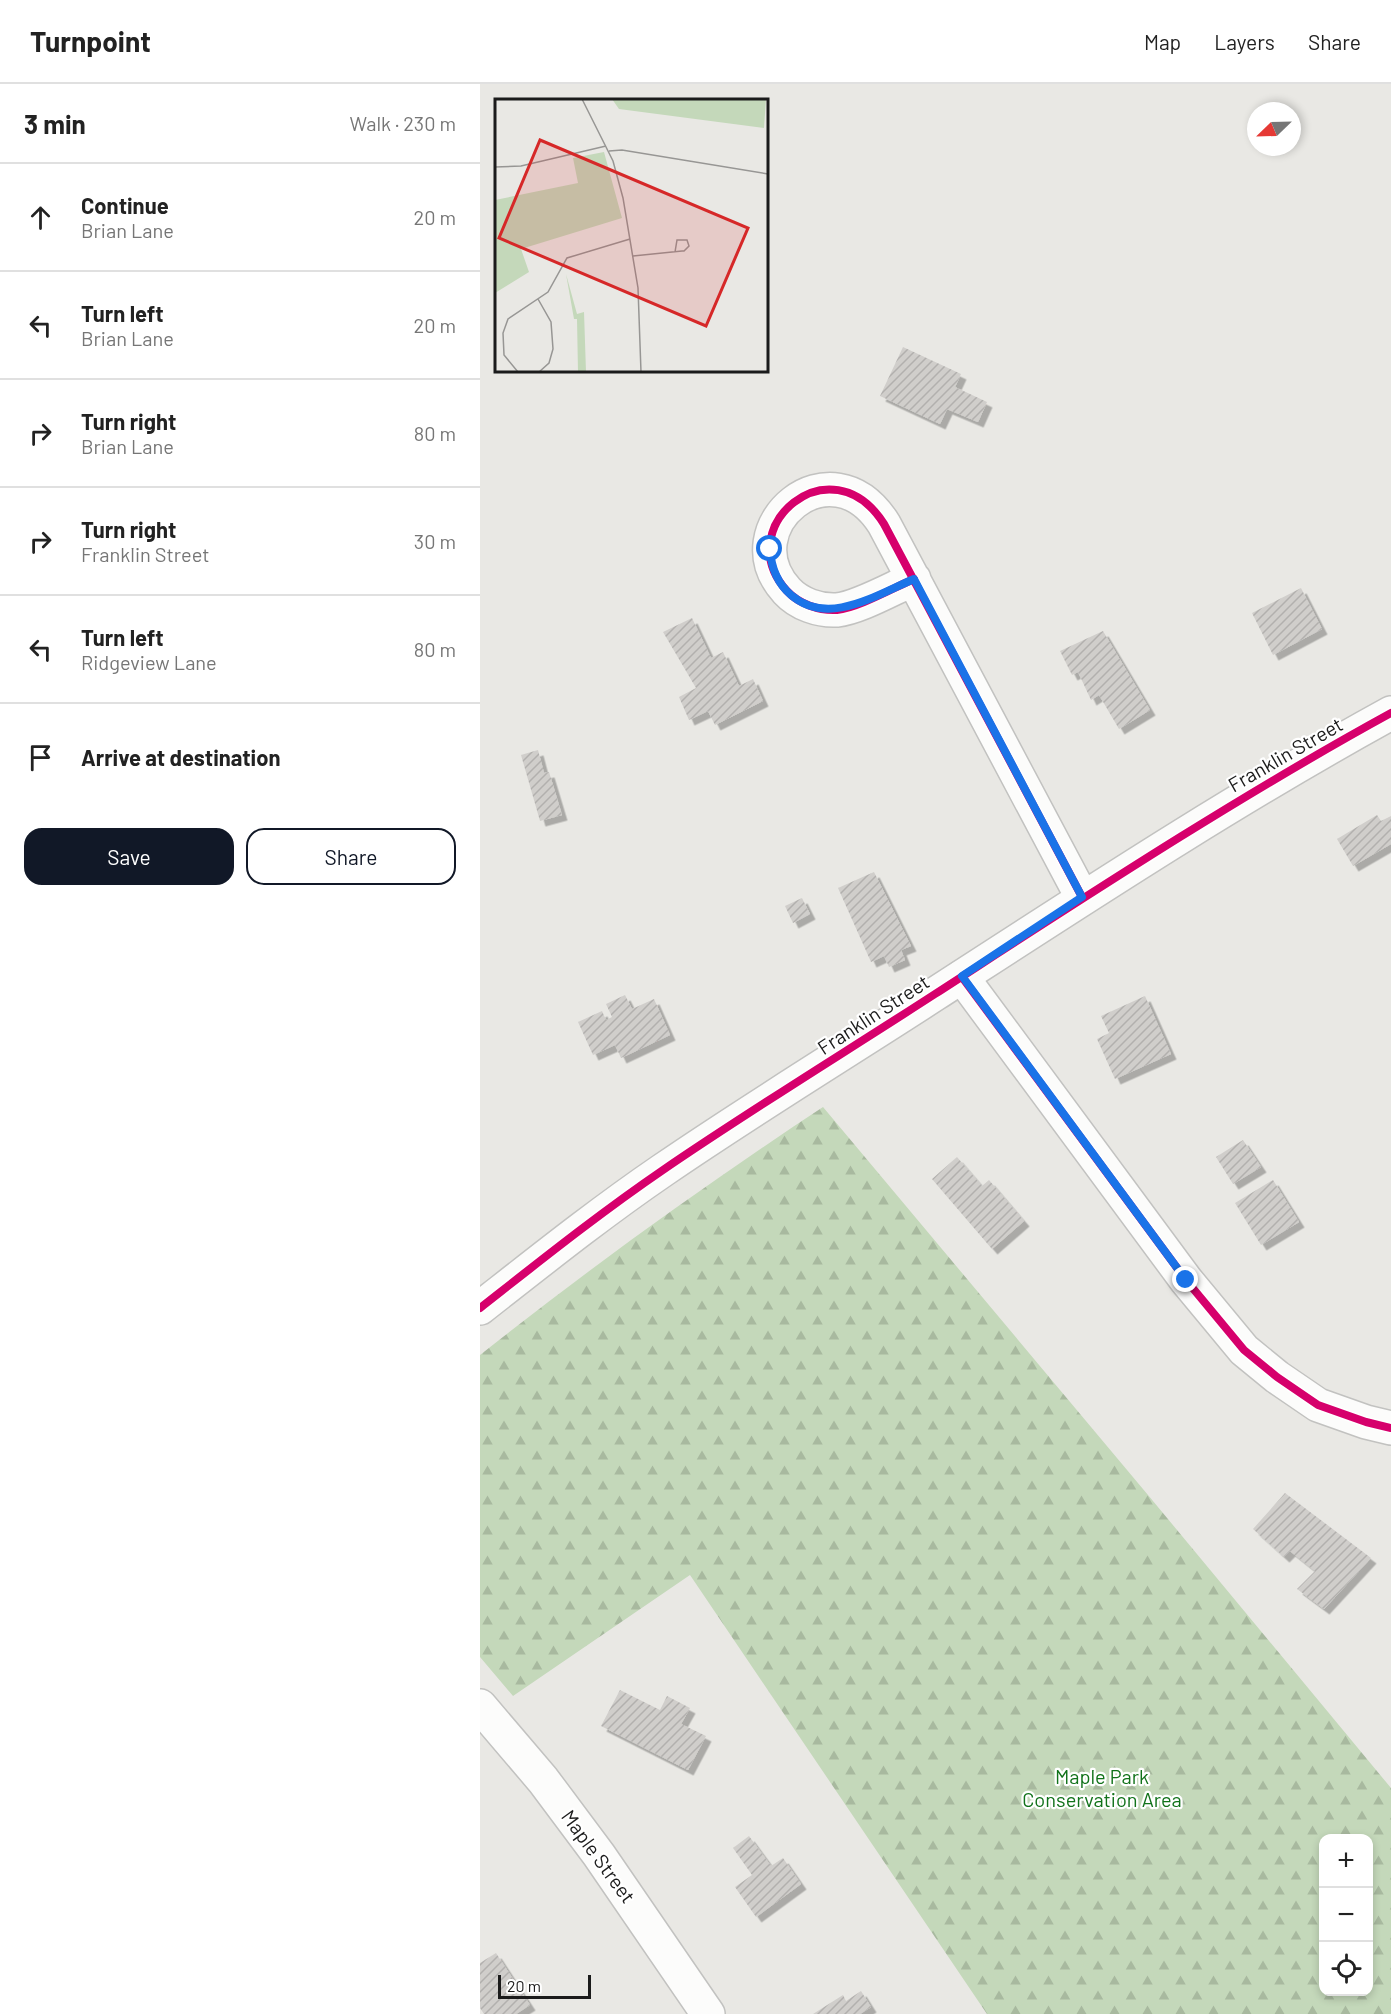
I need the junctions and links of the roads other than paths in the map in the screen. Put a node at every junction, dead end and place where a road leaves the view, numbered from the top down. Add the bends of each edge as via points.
1 (914, 579) dead end
2 (1391, 713) edge
3 (1082, 897) junction
4 (962, 976) junction
5 (480, 1308) edge
6 (1391, 1428) edge
7 (480, 1706) edge
8 (708, 2014) edge

1 - 3 street
2 - 3 street, Franklin Street via 1237,801
3 - 4 street, Franklin Street
4 - 5 street, Franklin Street via 663,1170
4 - 6 street via 1186,1280 1244,1350 1318,1405
7 - 8 street, Maple Street via 600,1855

